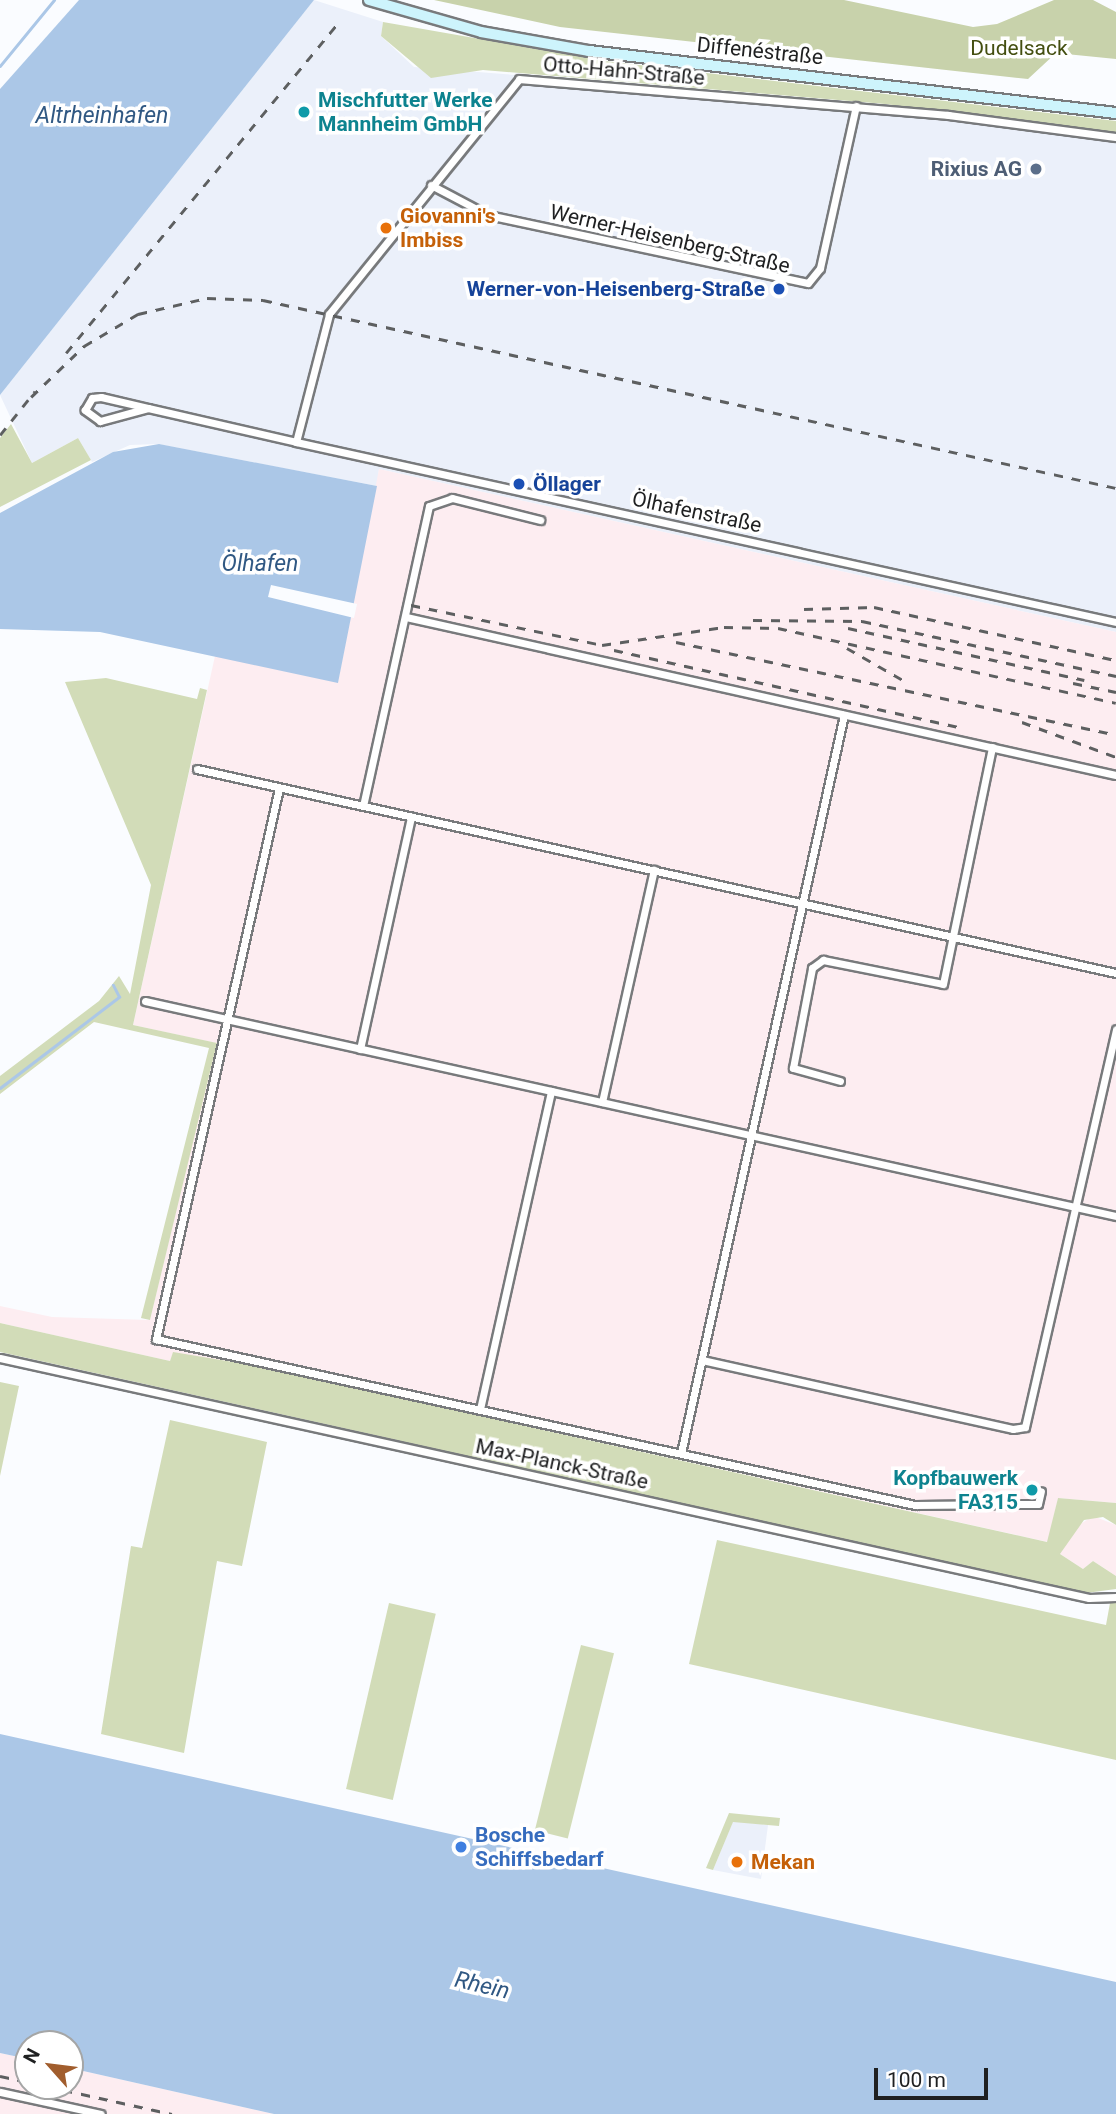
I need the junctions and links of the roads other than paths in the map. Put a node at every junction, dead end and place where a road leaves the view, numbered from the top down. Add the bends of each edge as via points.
1 (369, 0) edge
2 (856, 106) junction
3 (1116, 113) edge
4 (1116, 137) edge
5 (431, 185) junction
6 (148, 408) junction
7 (296, 442) junction
8 (540, 520) dead end
9 (406, 617) junction
10 (1116, 622) edge
11 (844, 715) junction
12 (992, 747) junction
13 (197, 769) dead end
14 (1116, 775) edge
15 (279, 788) junction
16 (363, 806) junction
17 (411, 817) junction
18 (654, 870) junction
19 (802, 903) junction
20 (951, 936) junction
21 (1116, 973) edge
22 (145, 1001) dead end
23 (228, 1020) junction
24 (1116, 1029) edge
25 (360, 1049) junction
26 (841, 1081) dead end
27 (551, 1091) junction
28 (602, 1102) junction
29 (751, 1135) junction
30 (1077, 1208) junction
31 (1116, 1216) edge
32 (0, 1358) edge
33 (702, 1360) junction
34 (481, 1409) junction
35 (681, 1453) junction
36 (1041, 1491) dead end
37 (1116, 1597) edge
38 (0, 2091) edge
39 (101, 2114) edge

1 - 3 main road, Diffenéstraße via 403,12 589,51
2 - 4 street, Otto-Hahn-Straße
2 - 5 street, Otto-Hahn-Straße via 519,79
2 - 5 street, Werner-Heisenberg-Straße via 820,268 808,284 488,215
5 - 7 street, Otto-Hahn-Straße via 329,314
6 - 6 street, Ölhafenstraße via 101,397 92,398 85,410 100,421
6 - 7 street, Ölhafenstraße
7 - 10 street, Ölhafenstraße
8 - 9 street via 452,498 434,501 425,512
9 - 11 street
9 - 16 street
11 - 12 street
11 - 19 street
12 - 14 street
12 - 20 street
13 - 15 street
15 - 16 street
15 - 23 street
16 - 17 street
17 - 18 street
17 - 25 street
18 - 19 street
18 - 28 street
19 - 20 street
19 - 29 street
20 - 21 street
20 - 26 street via 948,975 935,985 816,962 793,1068
22 - 23 street
23 - 25 street
23 - 34 street via 156,1339
24 - 30 street
25 - 27 street
27 - 28 street
27 - 34 street
28 - 29 street
29 - 30 street
29 - 33 street
30 - 31 street
30 - 33 street via 1025,1427 1013,1429
32 - 37 street, Max-Planck-Straße via 1089,1598
33 - 35 street
34 - 35 street
35 - 36 street via 915,1505 1038,1504
38 - 39 street

